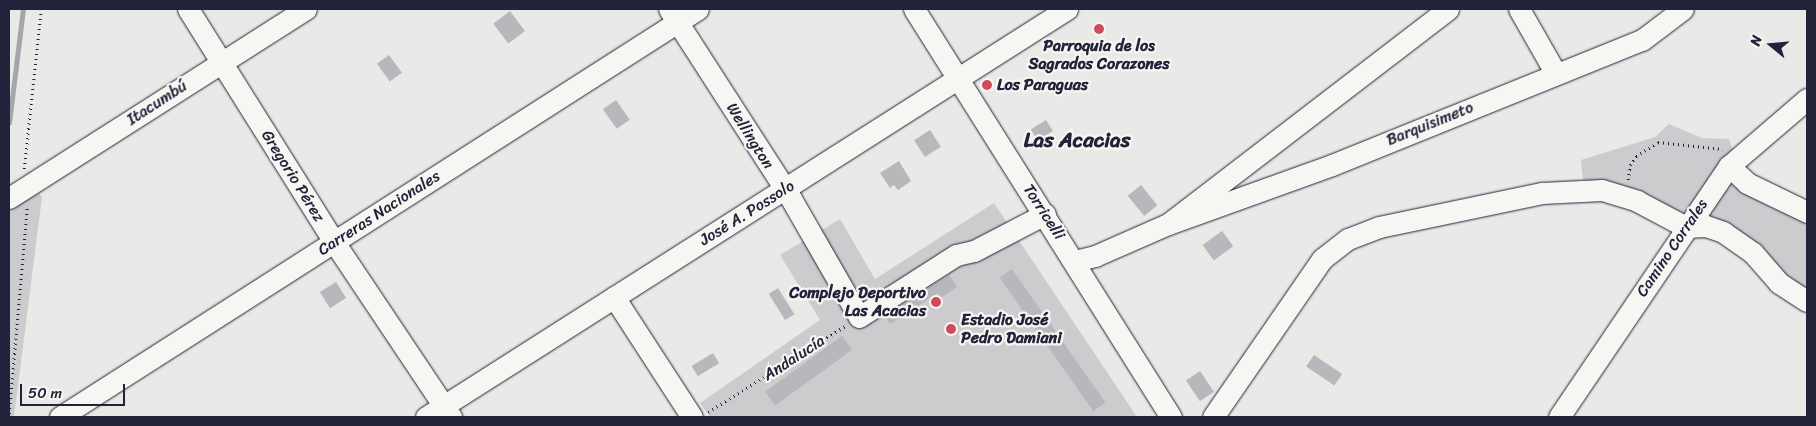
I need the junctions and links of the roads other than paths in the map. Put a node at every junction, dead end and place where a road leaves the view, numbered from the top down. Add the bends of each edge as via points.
1 (188, 9) edge
2 (306, 9) edge
3 (698, 9) edge
4 (914, 9) edge
5 (1067, 9) edge
6 (1448, 9) edge
7 (1520, 9) edge
8 (1683, 9) edge
9 (673, 16) edge
10 (222, 62) junction
11 (1555, 72) junction
12 (959, 78) junction
13 (1807, 99) edge
14 (1252, 157) junction
15 (1728, 166) junction
16 (1271, 188) junction
17 (785, 189) junction
18 (15, 194) edge
19 (1807, 212) edge
20 (1045, 214) junction
21 (1168, 224) junction
22 (1686, 227) junction
23 (334, 242) junction
24 (1075, 261) junction
25 (614, 297) junction
26 (1807, 301) edge
27 (440, 414) edge
28 (60, 417) edge
29 (692, 417) edge
30 (1172, 417) edge
31 (1213, 417) edge
32 (1560, 417) edge

1 - 10 street, Gregorio Pérez
2 - 10 street, Itacumbú
3 - 9 street, Carreras Nacionales
4 - 12 street, Torricelli
5 - 12 street, José A. Possolo
6 - 14 street
7 - 11 street
8 - 11 street, Barquisimeto via 1642,40
9 - 17 street, Wellington
9 - 23 street, Carreras Nacionales
10 - 18 street, Itacumbú
10 - 23 street, Gregorio Pérez
11 - 16 street, Barquisimeto
12 - 17 street, José A. Possolo
12 - 20 street, Torricelli
13 - 15 street, Camino Corrales
14 - 16 street via 1254,173
14 - 21 street
15 - 19 street via 1747,183
15 - 22 street, Camino Corrales
16 - 21 street, Barquisimeto
17 - 20 street, Wellington via 859,317 956,255 974,251
17 - 25 street, José A. Possolo
20 - 24 street, Torricelli
21 - 24 street
22 - 26 street via 1706,226 1723,232 1753,253 1780,283
22 - 31 street via 1628,198 1587,189 1542,192 1379,227 1348,238 1322,259
22 - 32 street, Camino Corrales
23 - 27 street, Gregorio Pérez
23 - 28 street, Carreras Nacionales
24 - 30 street, Torricelli
25 - 27 street, José A. Possolo
25 - 29 street

